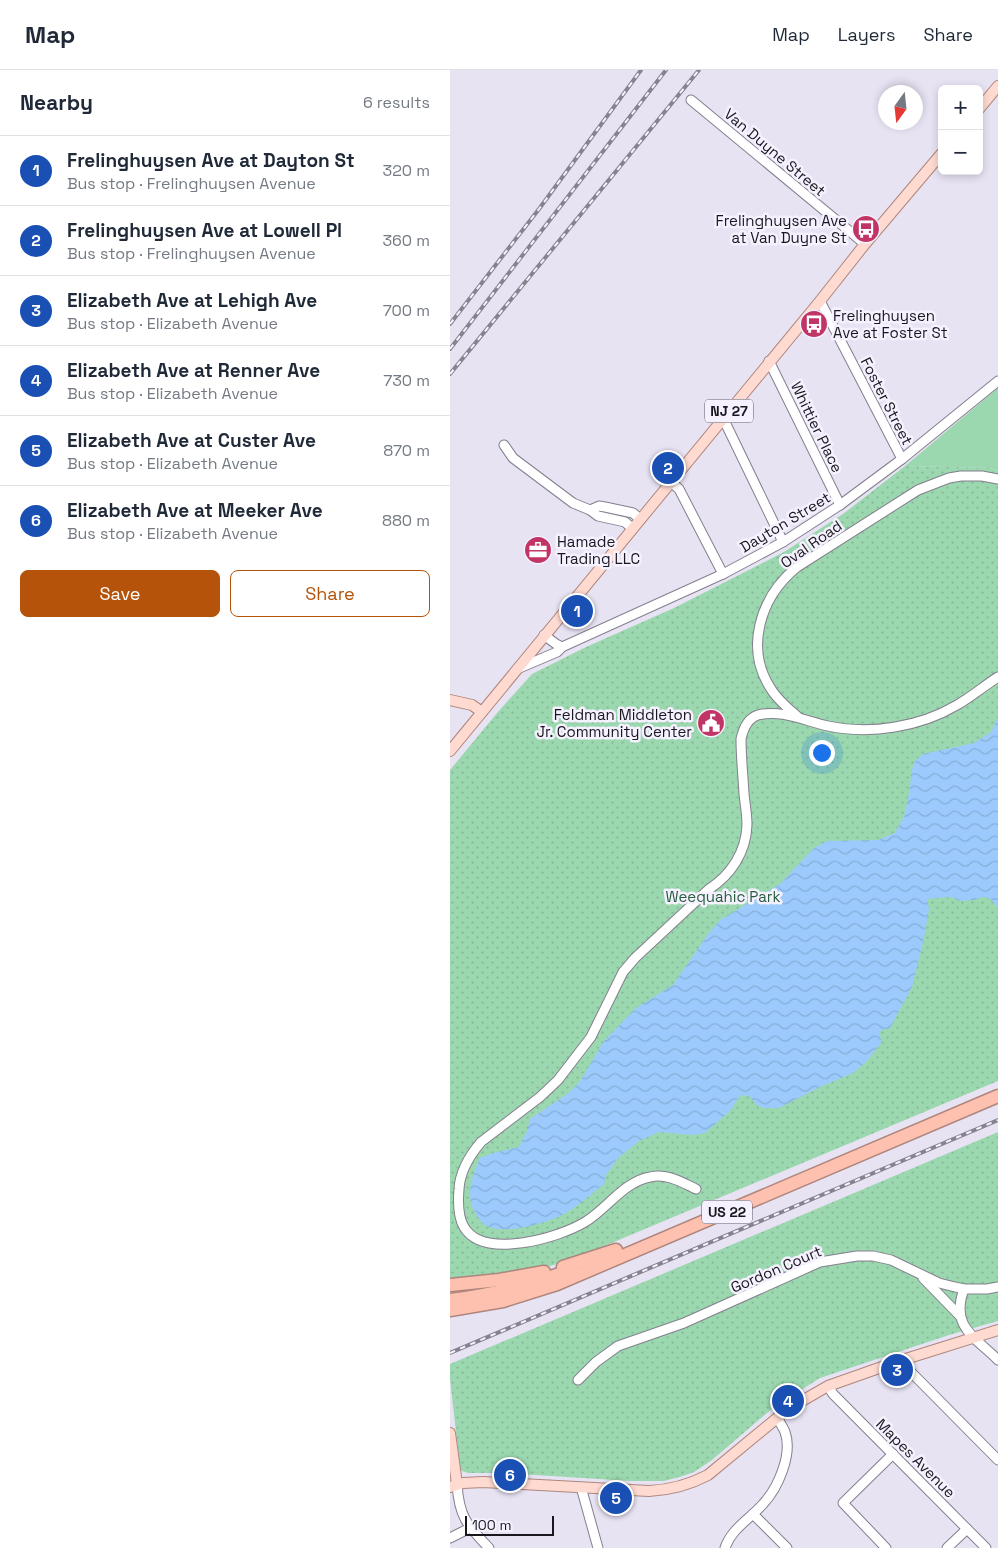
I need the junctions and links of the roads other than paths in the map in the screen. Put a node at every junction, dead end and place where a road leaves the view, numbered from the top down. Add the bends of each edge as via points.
1 (998, 86) edge
2 (691, 100) dead end
3 (983, 104) edge
4 (938, 158) edge
5 (865, 244) junction
6 (820, 301) junction
7 (769, 362) junction
8 (998, 381) edge
9 (723, 418) junction
10 (504, 445) dead end
11 (902, 459) junction
12 (998, 479) edge
13 (671, 482) junction
14 (840, 505) junction
15 (590, 510) junction
16 (640, 519) junction
17 (632, 528) junction
18 (783, 542) junction
19 (722, 574) junction
20 (544, 635) junction
21 (562, 647) junction
22 (517, 669) junction
23 (998, 677) edge
24 (450, 700) edge
25 (482, 712) junction
26 (800, 718) junction
27 (450, 751) edge
28 (998, 1088) edge
29 (998, 1096) edge
30 (456, 1186) edge
31 (696, 1189) dead end
32 (450, 1194) edge
33 (616, 1250) junction
34 (919, 1274) junction
35 (450, 1285) edge
36 (998, 1287) edge
37 (964, 1289) junction
38 (514, 1298) junction
39 (450, 1300) edge
40 (450, 1310) edge
41 (450, 1316) edge
42 (960, 1316) junction
43 (998, 1330) edge
44 (973, 1337) junction
45 (903, 1360) junction
46 (998, 1360) edge
47 (578, 1380) dead end
48 (828, 1386) junction
49 (777, 1418) junction
50 (450, 1433) edge
51 (893, 1454) junction
52 (998, 1460) edge
53 (454, 1486) edge
54 (581, 1487) junction
55 (753, 1514) junction
56 (470, 1528) junction
57 (967, 1528) junction
58 (450, 1538) edge
59 (489, 1548) edge
60 (598, 1548) edge
61 (725, 1548) edge
62 (787, 1548) edge
63 (886, 1548) edge
64 (947, 1548) edge
65 (986, 1548) edge

1 - 3 main road
2 - 5 street, Van Duyne Street
4 - 5 main road, NJ 27
5 - 6 main road, NJ 27
6 - 7 main road, NJ 27
6 - 11 street, Foster Street
7 - 9 main road, NJ 27
7 - 14 street, Whittier Place
8 - 11 street, Dayton Street
9 - 13 main road, NJ 27
9 - 18 street
10 - 15 street via 513,458 573,503
11 - 14 street, Dayton Street
12 - 26 street, Oval Road via 961,476 918,490 797,567 781,582 762,614 759,652 770,687
13 - 16 main road, NJ 27
13 - 19 street via 679,489
14 - 18 street, Dayton Street
15 - 16 street via 599,506 633,513
15 - 17 street via 598,516 625,522
16 - 17 main road, NJ 27
17 - 20 main road, NJ 27
18 - 19 street, Dayton Street
19 - 21 street, Dayton Street
20 - 21 street
20 - 22 main road, NJ 27
21 - 22 street, Dayton Street
22 - 25 main road, NJ 27
23 - 26 street via 940,714 887,728 853,730
24 - 25 main road via 472,705
25 - 27 main road, NJ 27
26 - 30 street via 766,714 750,720 741,739 747,824 745,840 736,862 720,881 635,958 623,972 582,1050 540,1097 481,1142
28 - 33 highway, US 22
29 - 38 highway, US 22 via 567,1280
30 - 31 street via 459,1209 468,1231 480,1239 500,1244 533,1241 569,1230 585,1222 633,1183 650,1177 669,1176
30 - 32 street
33 - 35 highway via 531,1274
33 - 39 highway, US 22 via 523,1286
34 - 37 street, Gordon Court
34 - 42 street
34 - 47 street, Gordon Court via 891,1260 873,1256 820,1262 684,1323 618,1346
36 - 37 street, Gordon Court
37 - 42 street
38 - 40 highway, US 22
38 - 41 highway
42 - 44 street
43 - 44 main road
44 - 45 main road
44 - 46 street
45 - 48 main road
45 - 52 street via 907,1368
48 - 49 main road
48 - 51 street, Mapes Avenue
49 - 54 main road via 717,1468 686,1485 649,1491
49 - 55 street via 786,1440 783,1469 777,1485
50 - 53 main road
51 - 57 street, Mapes Avenue
51 - 63 street via 843,1503
53 - 54 main road via 484,1482
53 - 56 street
54 - 60 street
55 - 61 street via 733,1532
55 - 62 street
56 - 58 street
56 - 59 street
57 - 64 street
57 - 65 street, Mapes Avenue

